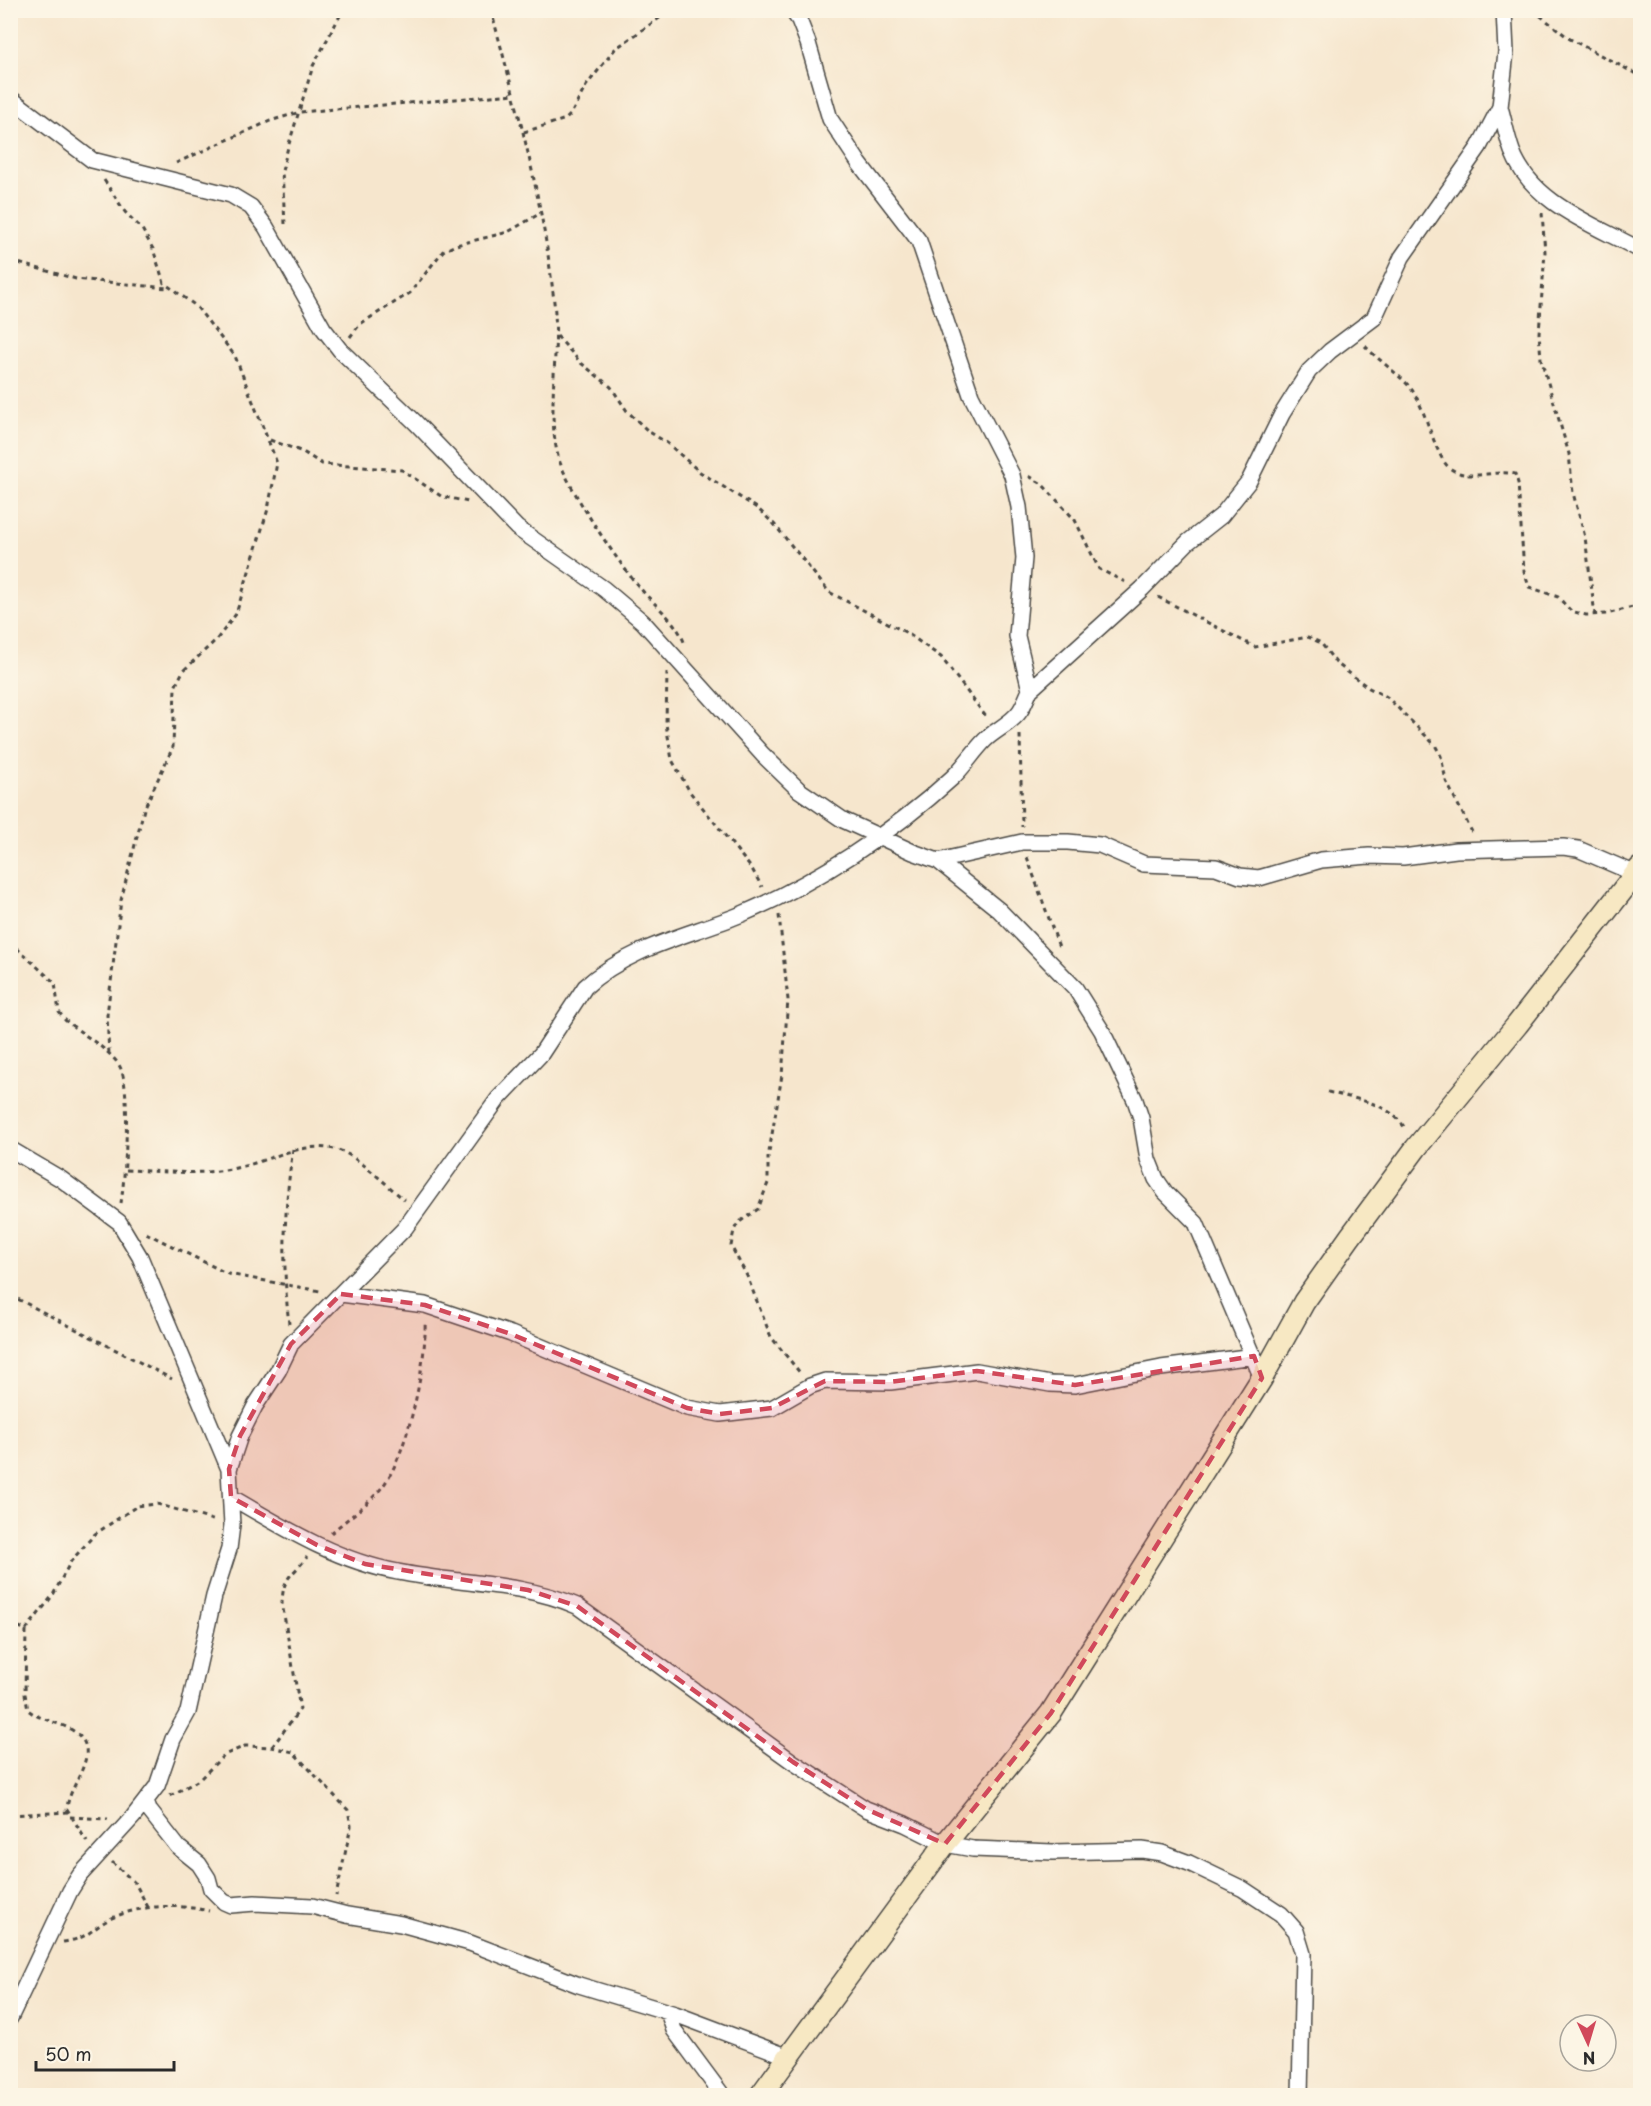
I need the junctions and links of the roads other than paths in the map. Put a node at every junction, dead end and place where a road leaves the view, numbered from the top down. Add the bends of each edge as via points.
1 (792, 10) edge
2 (1504, 10) edge
3 (10, 98) edge
4 (1500, 107) junction
5 (1641, 250) edge
6 (1030, 690) junction
7 (881, 836) junction
8 (938, 861) junction
9 (1638, 871) edge
10 (10, 1149) edge
11 (341, 1294) junction
12 (1254, 1356) junction
13 (1262, 1378) junction
14 (230, 1469) junction
15 (231, 1497) junction
16 (147, 1806) junction
17 (945, 1844) junction
18 (668, 2013) junction
19 (10, 2018) edge
20 (789, 2057) junction
21 (723, 2096) edge
22 (760, 2096) edge
23 (1300, 2096) edge

1 - 6 street via 808,43 830,119 919,241 971,395 1012,475 1024,558 1017,636
2 - 4 street via 1506,52
3 - 7 street via 92,160 231,195 250,207 340,350 517,528 627,608 799,790 843,819
4 - 5 street via 1512,152 1538,189 1550,201
4 - 6 street via 1479,147 1402,257 1374,318 1330,351 1296,389 1249,481 1235,499
6 - 7 street via 1020,712 985,740 954,776
7 - 8 street
7 - 11 street via 774,899 635,953 585,987 527,1071 509,1086 484,1118 405,1228
8 - 9 street via 1022,842 1100,845 1144,864 1215,867 1253,878 1321,860 1563,847
8 - 12 street via 1032,941 1075,988 1102,1031 1140,1111 1148,1159 1156,1179 1196,1223
9 - 13 street via 1416,1148 1304,1302
10 - 14 street via 61,1179 119,1222 140,1257
11 - 12 street via 425,1305 511,1334 687,1408 720,1414 772,1408 825,1381 890,1382 977,1371 1050,1384 1075,1384
11 - 14 street via 291,1344 240,1436
12 - 13 street
13 - 17 street via 1051,1713
14 - 15 street
15 - 16 street via 229,1549 214,1596 188,1712
15 - 17 street via 316,1545 365,1564 396,1572 528,1590 577,1606 793,1762 867,1809
16 - 18 street via 178,1847 199,1864 216,1897 231,1905 281,1903 401,1924 470,1942 579,1985
16 - 19 street via 103,1850 70,1891
17 - 20 street
17 - 23 street via 1053,1852 1162,1853 1243,1889 1281,1914 1296,1931 1302,1953
18 - 20 street
18 - 21 street via 674,2030
20 - 22 street

